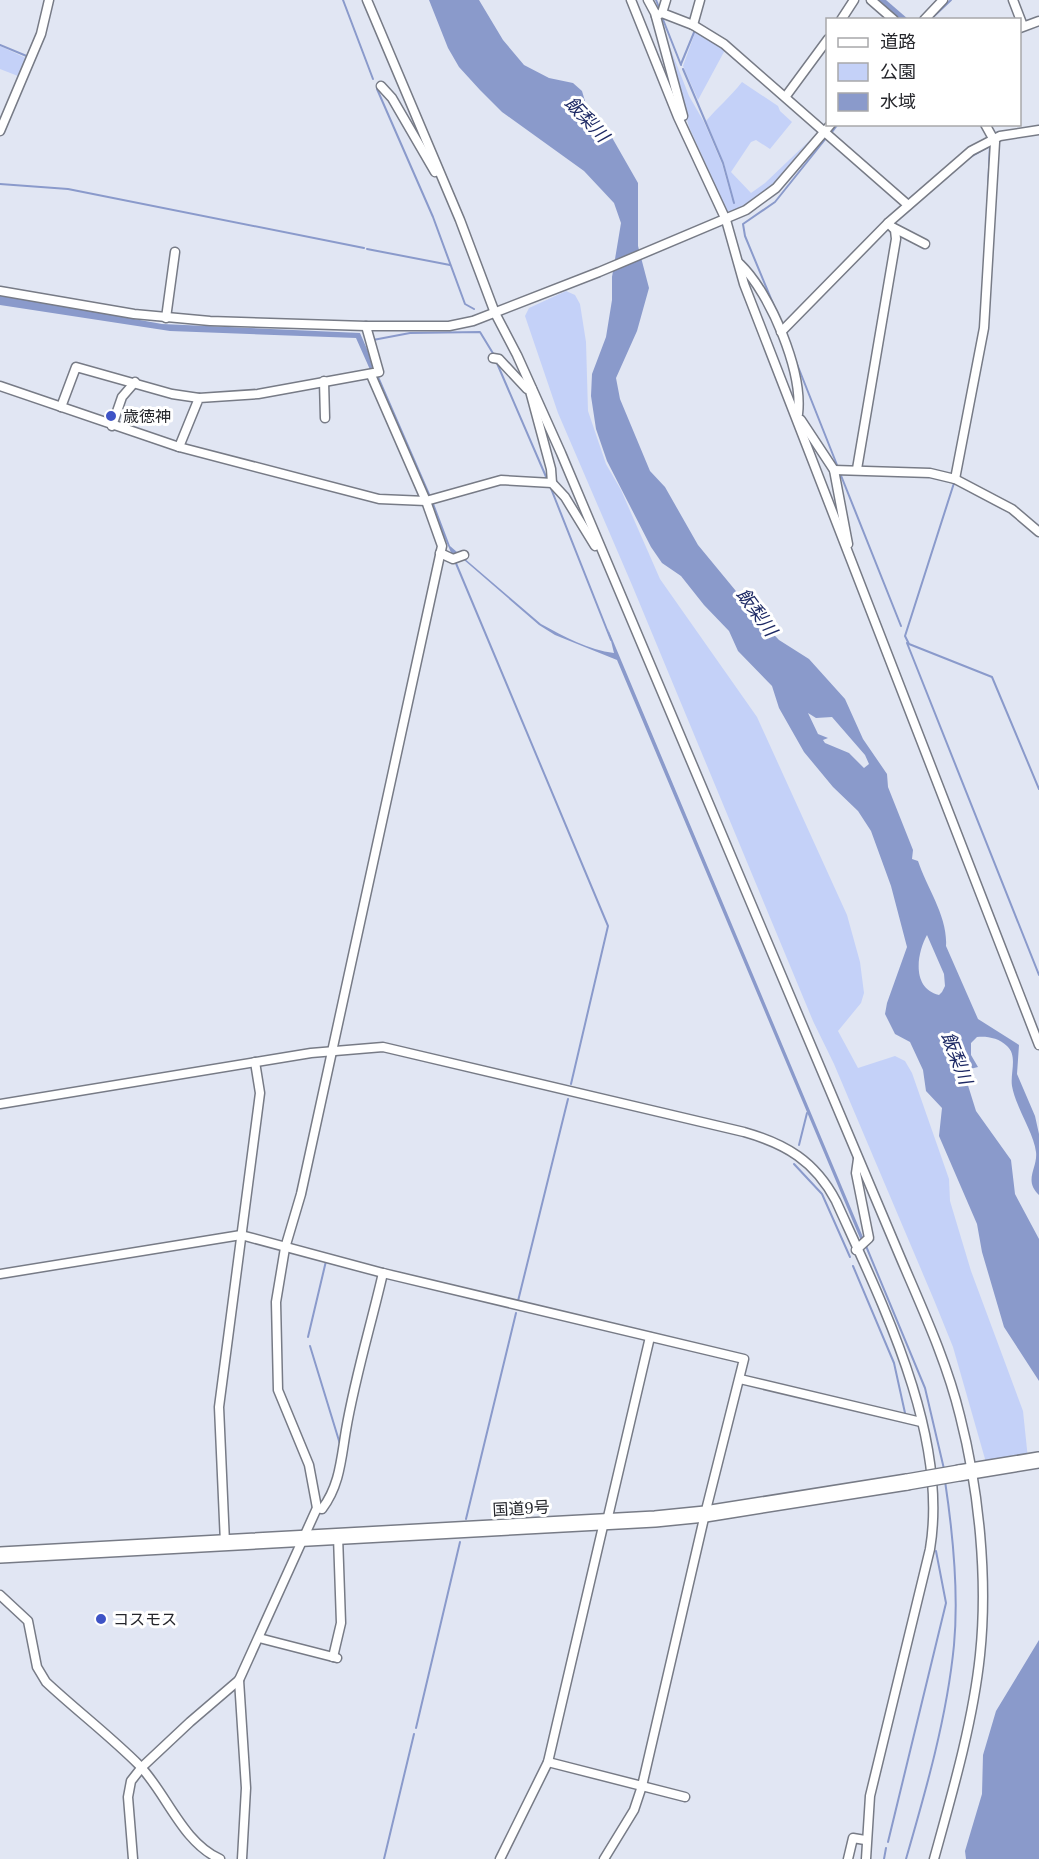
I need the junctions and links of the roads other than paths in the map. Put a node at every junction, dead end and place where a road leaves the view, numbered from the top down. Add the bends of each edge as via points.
1 (50, 0) edge
2 (367, 0) edge
3 (631, 0) edge
4 (648, 0) edge
5 (666, 0) edge
6 (700, 0) edge
7 (854, 0) edge
8 (871, 0) edge
9 (943, 0) edge
10 (1013, 0) edge
11 (659, 15) junction
12 (842, 18) edge
13 (892, 18) edge
14 (926, 18) edge
15 (1019, 18) edge
16 (1039, 21) edge
17 (693, 25) junction
18 (1022, 27) edge
19 (826, 42) edge
20 (381, 86) dead end
21 (786, 96) junction
22 (826, 126) edge
23 (986, 126) edge
24 (829, 128) edge
25 (684, 129) junction
26 (1039, 130) edge
27 (0, 131) edge
28 (994, 140) junction
29 (443, 180) junction
30 (908, 205) junction
31 (722, 221) junction
32 (891, 226) junction
33 (925, 244) dead end
34 (175, 252) dead end
35 (740, 264) junction
36 (0, 291) edge
37 (497, 312) junction
38 (166, 318) junction
39 (366, 326) junction
40 (781, 332) junction
41 (494, 358) dead end
42 (373, 374) junction
43 (324, 381) junction
44 (135, 382) junction
45 (0, 386) edge
46 (531, 390) junction
47 (199, 398) junction
48 (61, 407) junction
49 (325, 418) dead end
50 (798, 418) junction
51 (112, 426) junction
52 (179, 447) junction
53 (857, 469) junction
54 (834, 470) junction
55 (955, 479) junction
56 (552, 483) junction
57 (429, 499) junction
58 (1039, 532) edge
59 (601, 548) junction
60 (847, 550) junction
61 (440, 553) junction
62 (458, 558) dead end
63 (1039, 1045) edge
64 (331, 1051) junction
65 (255, 1062) junction
66 (0, 1104) edge
67 (858, 1159) junction
68 (241, 1235) junction
69 (285, 1248) junction
70 (856, 1250) junction
71 (383, 1273) junction
72 (0, 1274) edge
73 (650, 1337) junction
74 (740, 1379) junction
75 (921, 1422) junction
76 (1039, 1460) edge
77 (968, 1472) junction
78 (316, 1508) junction
79 (705, 1514) junction
80 (605, 1522) junction
81 (338, 1536) junction
82 (303, 1539) junction
83 (225, 1544) junction
84 (0, 1556) edge
85 (0, 1595) edge
86 (259, 1638) junction
87 (238, 1680) junction
88 (548, 1762) junction
89 (142, 1767) junction
90 (642, 1786) junction
91 (685, 1797) dead end
92 (865, 1840) junction
93 (606, 1858) edge
94 (133, 1859) edge
95 (220, 1859) edge
96 (242, 1859) edge
97 (500, 1859) edge
98 (848, 1859) edge
99 (866, 1859) edge
100 (934, 1859) edge

1 - 27 street via 41,34
2 - 29 street
3 - 25 street
4 - 11 street
5 - 11 street
6 - 17 street
7 - 12 street
8 - 13 street
9 - 14 street
10 - 15 street
11 - 17 street
11 - 25 street
16 - 18 street
17 - 21 street via 724,44
19 - 21 street
20 - 29 street via 392,98 439,180
21 - 22 street
23 - 28 street
24 - 30 street
24 - 31 street via 776,188 756,204
25 - 31 street
26 - 28 street via 1008,133
28 - 30 street via 971,152
28 - 55 street via 984,328
29 - 37 street
30 - 32 street
31 - 35 street
31 - 37 street
32 - 33 street
32 - 40 street
32 - 53 street via 896,239
34 - 38 street
35 - 40 street via 771,309
35 - 50 street via 744,284
36 - 38 street
37 - 39 street via 449,326
37 - 46 street
38 - 39 street
39 - 42 street via 379,368
40 - 50 street via 790,355
41 - 46 street
42 - 43 street
42 - 57 street
43 - 47 street via 258,394
43 - 49 street
44 - 47 street
44 - 48 street via 76,367
44 - 51 street via 122,397
45 - 48 street
46 - 56 street
46 - 59 street
47 - 52 street
48 - 51 street
50 - 54 street
50 - 60 street
51 - 52 street
52 - 57 street via 379,499
53 - 54 street
53 - 55 street via 930,473
54 - 60 street via 849,541
55 - 58 street via 1012,509
56 - 57 street via 495,481
56 - 59 street via 596,547
57 - 61 street via 441,541
59 - 67 street
60 - 63 street
61 - 62 street
61 - 64 street
64 - 65 street
64 - 69 street via 301,1194
64 - 70 street via 396,1049 771,1141 803,1157 824,1180
65 - 66 street
65 - 68 street via 260,1093
67 - 70 street via 856,1173 869,1238
67 - 77 street via 939,1352 960,1416
68 - 69 street
68 - 72 street
68 - 83 street via 219,1416
69 - 71 street
69 - 78 street via 276,1302 278,1390 309,1465
70 - 75 street via 906,1368
71 - 73 street
71 - 78 street via 345,1431 341,1467 328,1500 322,1509
73 - 74 street via 744,1359
73 - 80 street
74 - 75 street
74 - 79 street
75 - 92 street via 933,1489 932,1534 875,1773
76 - 77 highway, 国道9号
77 - 79 highway, 国道9号, bridge
77 - 100 street via 980,1548 980,1654
78 - 82 street
79 - 80 highway, 国道9号
79 - 90 street
80 - 81 highway, 国道9号
80 - 88 street
81 - 82 highway, 国道9号
81 - 86 street via 341,1623 335,1657
82 - 83 highway, 国道9号
82 - 86 street
83 - 84 highway, 国道9号
85 - 89 street via 28,1621 37,1667 46,1682
86 - 87 street
87 - 89 street
87 - 96 street via 246,1788
88 - 90 street
88 - 97 street
89 - 94 street via 129,1788
89 - 95 street via 193,1838 207,1853
90 - 91 street
90 - 93 street via 634,1810
92 - 98 street via 853,1838
92 - 99 street

